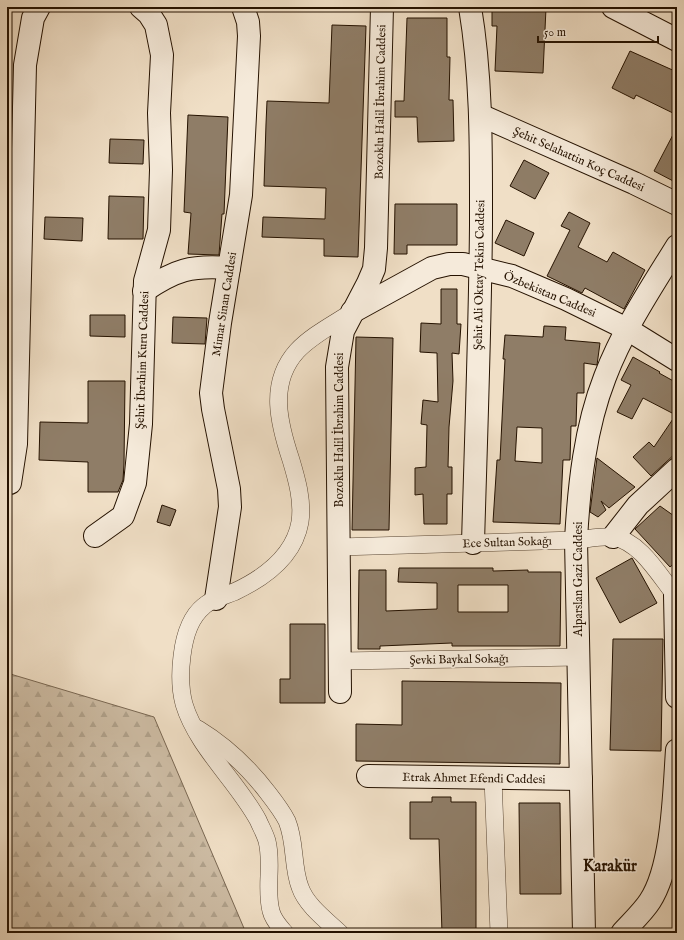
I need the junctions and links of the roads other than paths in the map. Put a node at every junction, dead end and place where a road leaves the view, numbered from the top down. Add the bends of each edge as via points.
1 (40, 7) edge
2 (141, 7) edge
3 (243, 7) edge
4 (382, 7) edge
5 (470, 7) edge
6 (613, 7) edge
7 (677, 40) edge
8 (480, 114) junction
9 (677, 204) edge
10 (677, 246) edge
11 (480, 267) junction
12 (229, 268) junction
13 (144, 291) junction
14 (352, 312) junction
15 (627, 329) junction
16 (677, 360) edge
17 (677, 469) edge
18 (9, 489) edge
19 (95, 536) dead end
20 (613, 537) junction
21 (576, 540) junction
22 (472, 543) junction
23 (339, 547) junction
24 (676, 592) edge
25 (216, 599) junction
26 (578, 657) junction
27 (340, 661) junction
28 (340, 692) dead end
29 (677, 697) edge
30 (194, 726) junction
31 (677, 750) edge
32 (368, 776) dead end
33 (493, 778) junction
34 (581, 779) junction
35 (285, 933) edge
36 (340, 933) edge
37 (499, 933) edge
38 (584, 933) edge
39 (622, 933) edge

1 - 18 street via 33,18 25,65 16,444
2 - 13 street, Şehit İbrahim Kuru Caddesi via 156,25 162,55 159,113 159,230
3 - 12 street, Mimar Sinan Caddesi via 249,36 241,195
4 - 14 street, Bozoklu Halil İbrahim Caddesi via 374,269
5 - 8 street, Şehit Ali Oktay Tekin Caddesi
6 - 7 street
8 - 9 street, Şehit Selahattin Koç Caddesi
8 - 11 street, Şehit Ali Oktay Tekin Caddesi
10 - 15 street, Alparslan Gazi Caddesi
11 - 14 street, Özbekistan Caddesi via 449,264 432,268
11 - 15 street, Özbekistan Caddesi via 512,276
11 - 22 street, Şehit Ali Oktay Tekin Caddesi
12 - 13 street via 197,266 158,282
12 - 25 street, Mimar Sinan Caddesi via 211,394 230,507
13 - 19 street, Şehit İbrahim Kuru Caddesi via 141,424 135,483 123,516
14 - 23 street, Bozoklu Halil İbrahim Caddesi via 343,330 337,367
14 - 25 street via 298,350 280,379 279,415 298,484 301,506 300,523 294,540 283,559 269,573
15 - 16 street, Özbekistan Caddesi
15 - 21 street, Alparslan Gazi Caddesi via 606,376 592,420 580,493
17 - 20 street via 638,505
20 - 21 street, Ece Sultan Sokağı
20 - 24 street, Ece Sultan Sokağı via 627,542 641,554
21 - 22 street, Ece Sultan Sokağı
21 - 26 street, Alparslan Gazi Caddesi
22 - 23 street, Ece Sultan Sokağı
23 - 27 street, Bozoklu Halil İbrahim Caddesi
24 - 29 street
25 - 30 street via 195,615 183,647 181,688 184,705
26 - 27 street, Şevki Baykal Sokağı
26 - 34 street, Alparslan Gazi Caddesi
27 - 28 street, Bozoklu Halil İbrahim Caddesi
30 - 35 street via 250,807 264,834 269,861 271,912
30 - 36 street via 233,754 254,774 276,804 286,819 292,836 300,888 323,917
31 - 39 street via 667,855 662,875 650,902
32 - 33 street, Etrak Ahmet Efendi Caddesi
33 - 34 street, Etrak Ahmet Efendi Caddesi
33 - 37 street
34 - 38 street, Alparslan Gazi Caddesi

